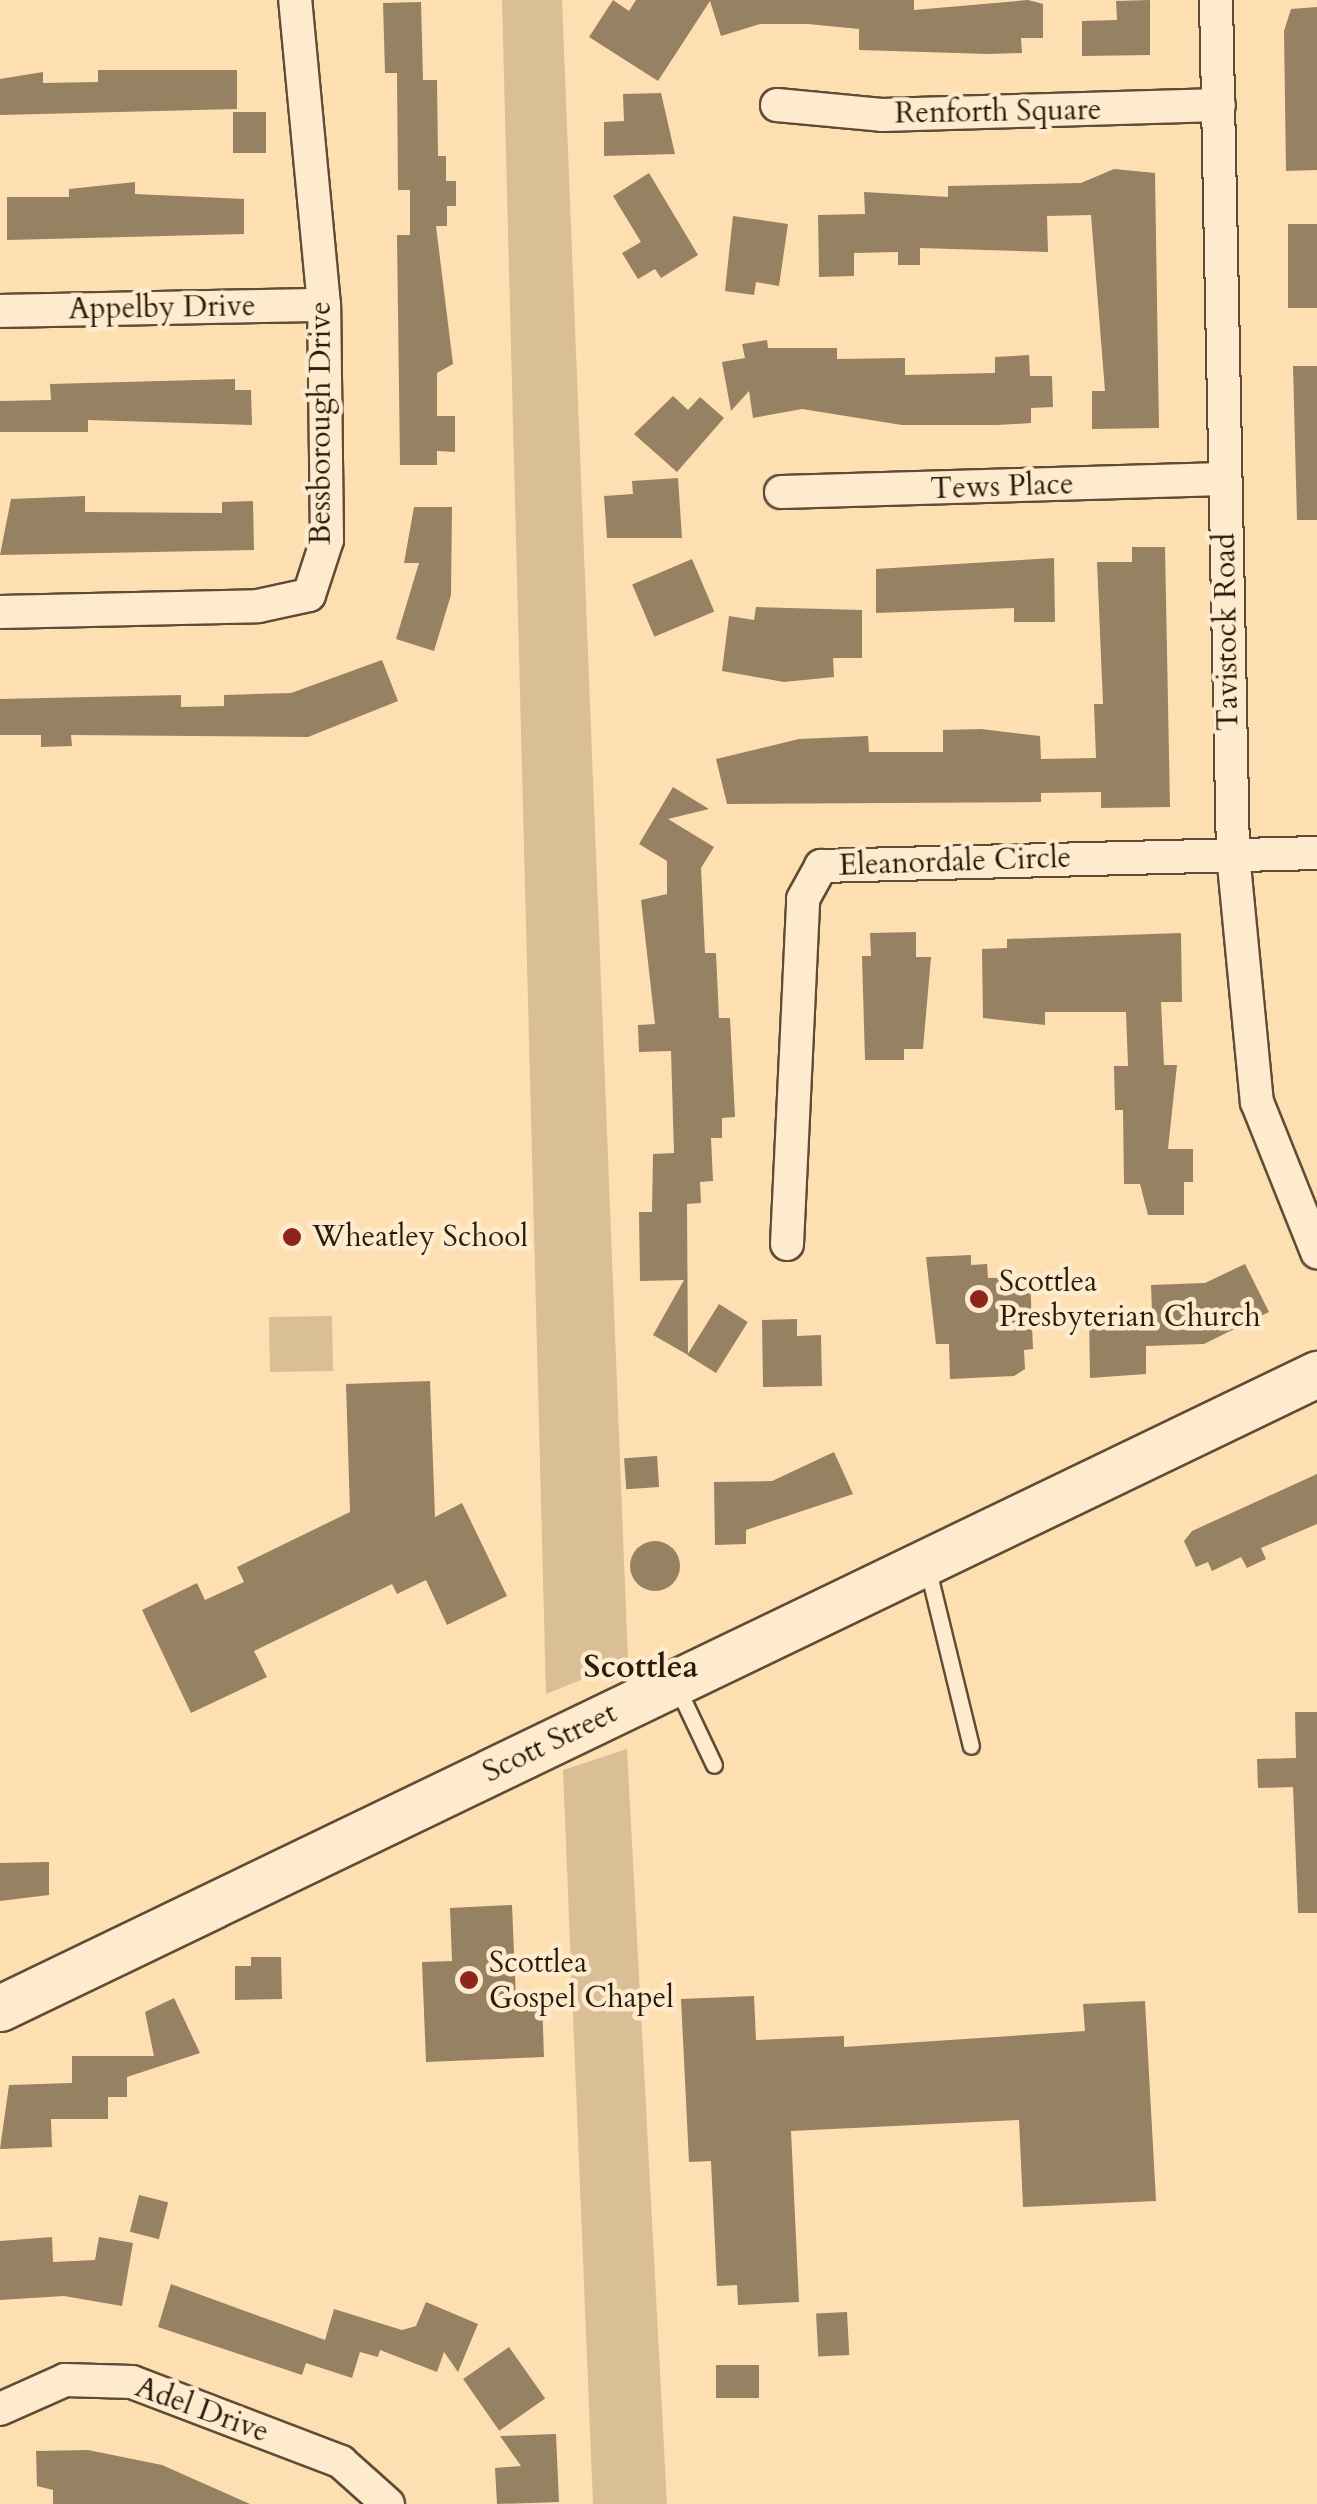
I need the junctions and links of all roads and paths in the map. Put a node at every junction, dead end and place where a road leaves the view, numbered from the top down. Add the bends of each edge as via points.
1 (295, 0) edge
2 (1216, 0) edge
3 (777, 105) dead end
4 (1219, 105) junction
5 (324, 304) junction
6 (0, 312) edge
7 (1224, 479) junction
8 (781, 492) dead end
9 (0, 612) edge
10 (1317, 853) edge
11 (1232, 854) junction
12 (787, 1244) dead end
13 (1317, 1252) edge
14 (1317, 1374) edge
15 (926, 1562) junction
16 (675, 1683) junction
17 (971, 1746) dead end
18 (714, 1765) dead end
19 (0, 2008) edge
20 (0, 2409) edge
21 (388, 2504) edge

1 - 5 street, Bessborough Drive
2 - 4 street, Tavistock Road
3 - 4 street, Renforth Square via 882,114
4 - 7 street, Tavistock Road
5 - 6 street, Appelby Drive
5 - 9 street, Bessborough Drive via 327,540 309,594 258,606
7 - 8 street, Tews Place
7 - 11 street, Tavistock Road
10 - 11 street
11 - 12 street, Eleanordale Circle via 820,866 803,900
11 - 13 street, Tavistock Road via 1257,1102
14 - 15 main road, Scott Street
15 - 16 main road, Scott Street
15 - 17 lane
16 - 18 lane
16 - 19 main road, Scott Street
20 - 21 street, Adel Drive via 65,2380 132,2382 341,2462

